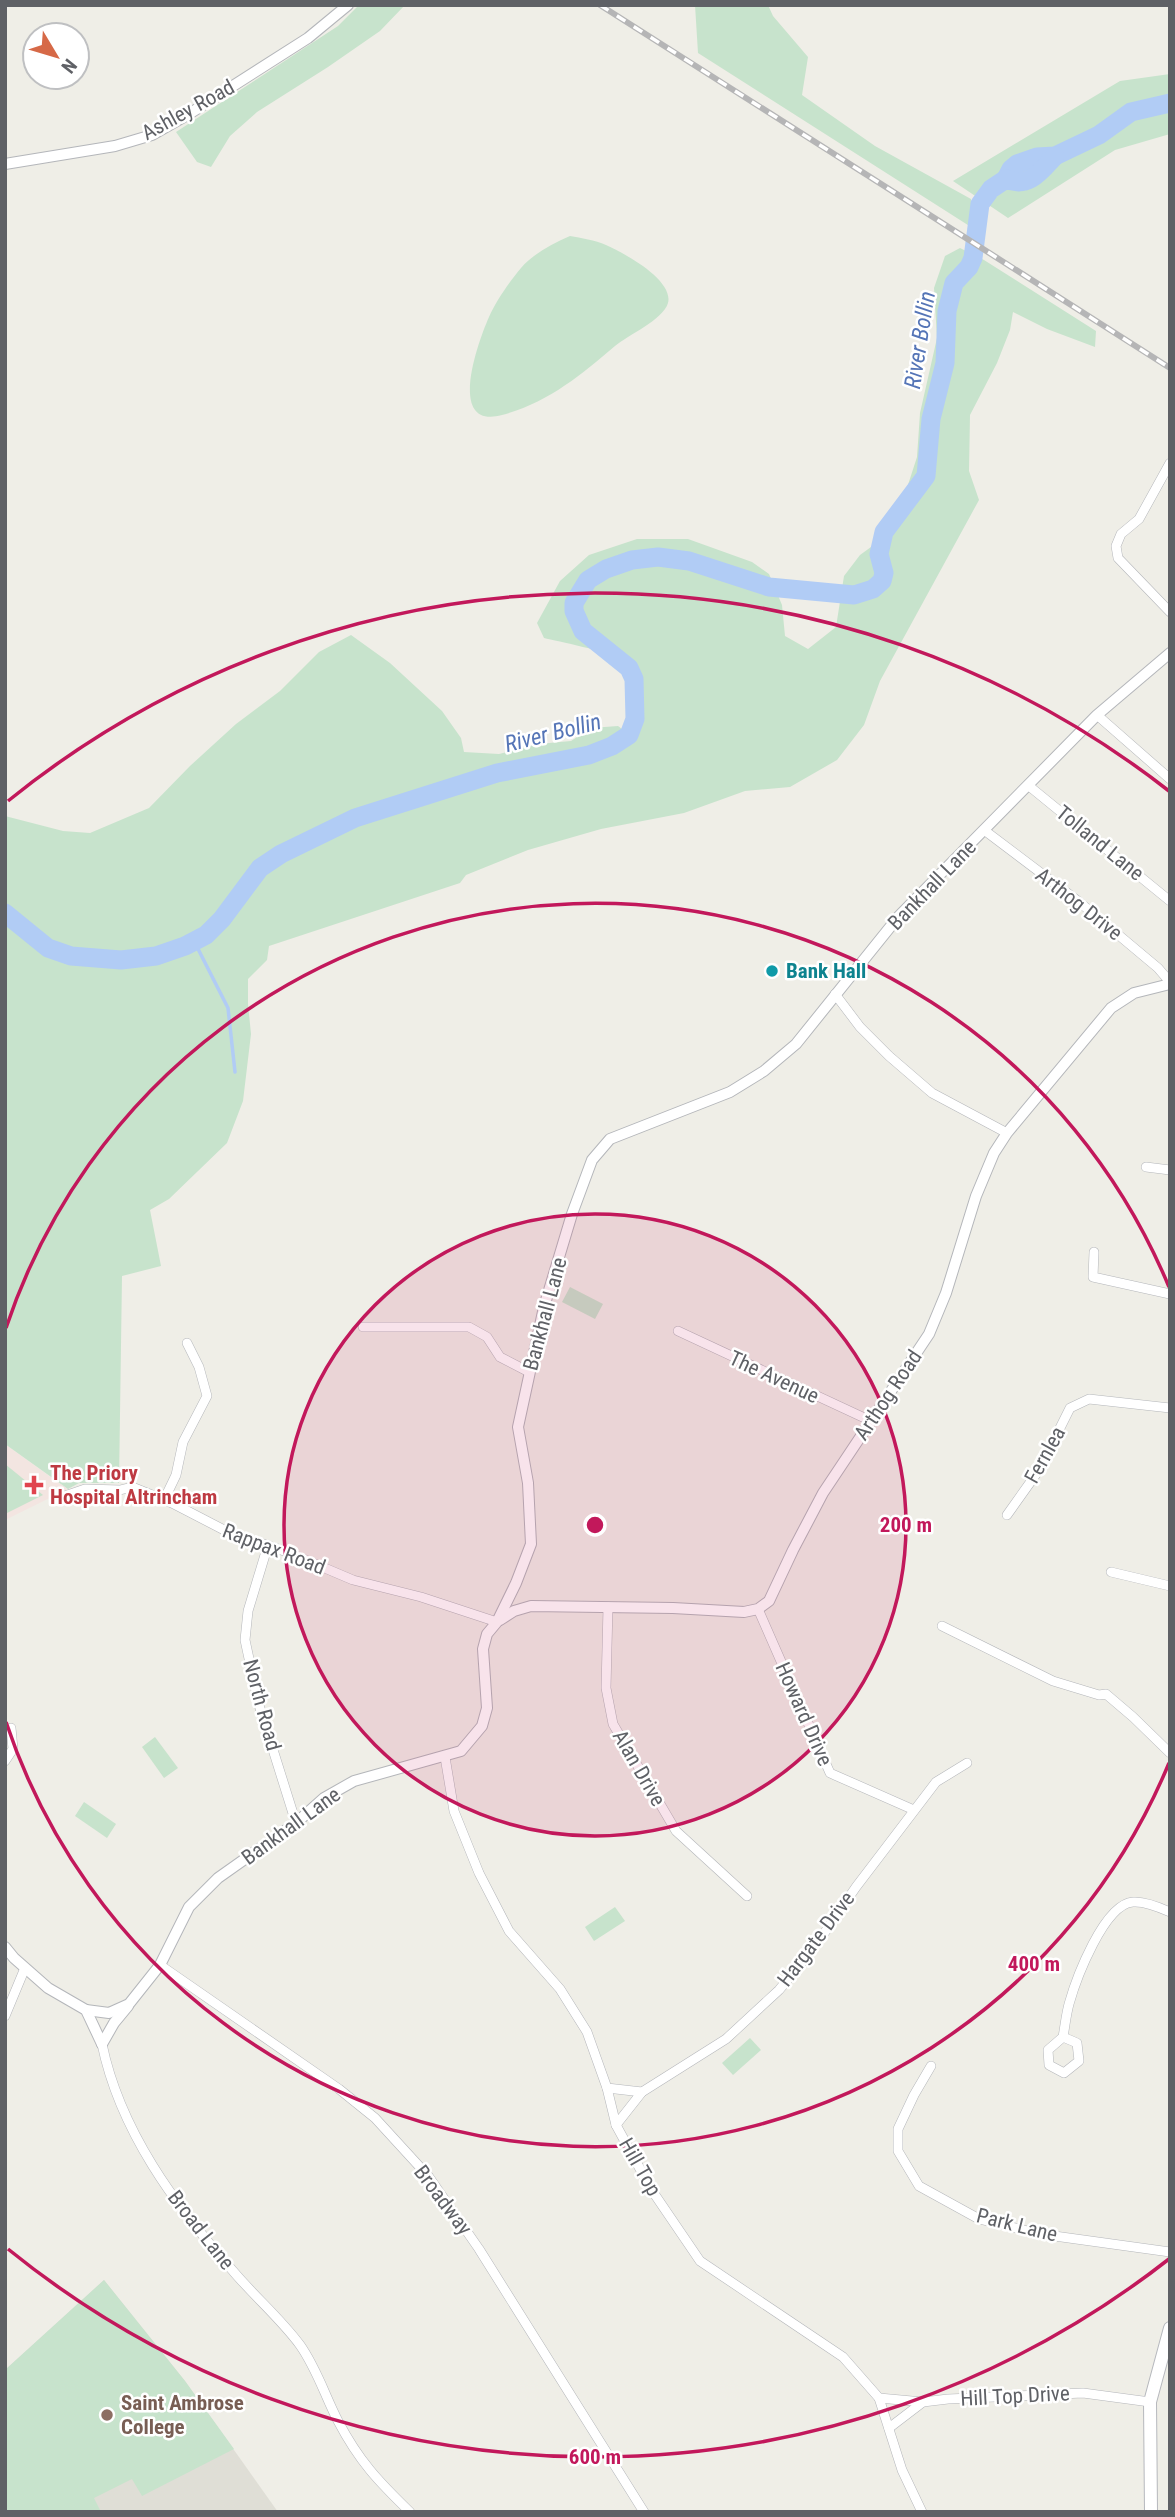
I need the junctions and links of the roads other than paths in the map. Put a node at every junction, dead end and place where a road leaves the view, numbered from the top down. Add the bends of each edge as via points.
1 (348, 5) edge
2 (5, 164) edge
3 (1170, 463) edge
4 (1170, 612) edge
5 (1170, 653) edge
6 (1097, 715) junction
7 (1170, 779) edge
8 (1029, 786) junction
9 (984, 830) junction
10 (1170, 901) edge
11 (1170, 983) edge
12 (835, 993) junction
13 (1007, 1133) junction
14 (1146, 1167) dead end
15 (1170, 1170) edge
16 (1094, 1252) dead end
17 (1170, 1293) edge
18 (363, 1327) dead end
19 (678, 1331) dead end
20 (187, 1342) dead end
21 (529, 1371) junction
22 (1170, 1408) edge
23 (871, 1422) junction
24 (54, 1496) dead end
25 (164, 1500) junction
26 (1007, 1515) dead end
27 (268, 1545) junction
28 (1111, 1572) dead end
29 (1170, 1586) edge
30 (608, 1607) junction
31 (758, 1609) junction
32 (497, 1622) junction
33 (942, 1626) dead end
34 (11, 1728) dead end
35 (1170, 1753) edge
36 (445, 1757) junction
37 (5, 1761) edge
38 (967, 1763) dead end
39 (915, 1810) junction
40 (296, 1823) junction
41 (747, 1896) dead end
42 (1170, 1912) edge
43 (5, 1947) edge
44 (160, 1965) junction
45 (25, 1968) junction
46 (129, 2004) junction
47 (86, 2010) junction
48 (5, 2016) edge
49 (1063, 2037) dead end
50 (102, 2044) junction
51 (931, 2066) dead end
52 (607, 2088) junction
53 (642, 2092) junction
54 (616, 2125) junction
55 (1170, 2252) edge
56 (1170, 2328) edge
57 (879, 2398) junction
58 (923, 2402) junction
59 (1150, 2402) junction
60 (889, 2428) junction
61 (410, 2512) edge
62 (644, 2512) edge
63 (922, 2512) edge
64 (1151, 2512) edge

1 - 2 street, Ashley Road via 307,38 152,135 115,146
3 - 4 street via 1139,519 1121,534 1116,546 1118,558
5 - 6 street, Bankhall Lane
6 - 7 street
6 - 8 street, Bankhall Lane
8 - 9 street, Bankhall Lane
8 - 10 street, Tolland Lane
9 - 11 street, Arthog Drive via 1078,901
9 - 12 street, Bankhall Lane via 899,916
11 - 13 street, Arthog Road via 1134,993 1111,1008
12 - 13 street via 860,1027 932,1093
12 - 21 street, Bankhall Lane via 796,1044 764,1071 730,1092 610,1139 592,1160 562,1248
13 - 23 street, Arthog Road via 976,1196 938,1315
14 - 15 street
16 - 17 street via 1093,1277
18 - 21 street via 469,1326 488,1338 500,1357
19 - 23 street, The Avenue
20 - 25 street via 207,1396 183,1442 176,1475
21 - 32 street, Bankhall Lane via 518,1427 528,1483 531,1544
22 - 26 street, Fernlea via 1089,1399 1070,1408 1039,1470
23 - 31 street, Arthog Road via 823,1493 769,1601
24 - 25 street, Rappax Road via 132,1487
25 - 27 street, Rappax Road via 228,1532
27 - 32 street, Rappax Road via 353,1580
27 - 40 street, North Road via 247,1611 245,1640 259,1705
28 - 29 street
30 - 31 street
30 - 32 street via 531,1606
30 - 41 street, Alan Drive via 606,1688 614,1724 676,1831
31 - 39 street, Howard Drive via 830,1773
32 - 36 street, Bankhall Lane via 487,1633 483,1648 487,1708 482,1726 461,1751
33 - 35 street via 1054,1681 1106,1694
34 - 37 street via 13,1749
36 - 40 street, Bankhall Lane via 354,1781 324,1798
36 - 52 street, Hill Top via 453,1811 479,1873 509,1931 560,1989 587,2032
38 - 39 street, Hargate Drive via 936,1782
39 - 53 street, Hargate Drive via 779,1990 726,2039
40 - 44 street, Bankhall Lane via 218,1878 189,1906
42 - 49 street via 1132,1901 1111,1912 1069,2004
43 - 45 street
44 - 46 street, Bankhall Lane
44 - 62 street, Broadway via 339,2088 375,2118 429,2177
45 - 47 street
45 - 48 street
46 - 47 street via 110,2012
46 - 50 street, Bankhall Lane
47 - 50 street, Broad Lane
50 - 61 street, Broad Lane via 117,2095 156,2172 231,2269 299,2344 355,2450 377,2481
51 - 55 street, Park Lane via 898,2129 898,2151 919,2186 979,2219 1040,2234
52 - 53 street
52 - 54 street, Hill Top
53 - 54 street, Hargate Drive
54 - 57 street, Hill Top via 651,2189 700,2261 843,2357
56 - 59 main road
57 - 58 street, Hill Top Drive
57 - 60 street, Hill Top
58 - 59 street, Hill Top Drive via 1083,2393
58 - 60 street
59 - 64 main road
60 - 63 street, Hill Top

